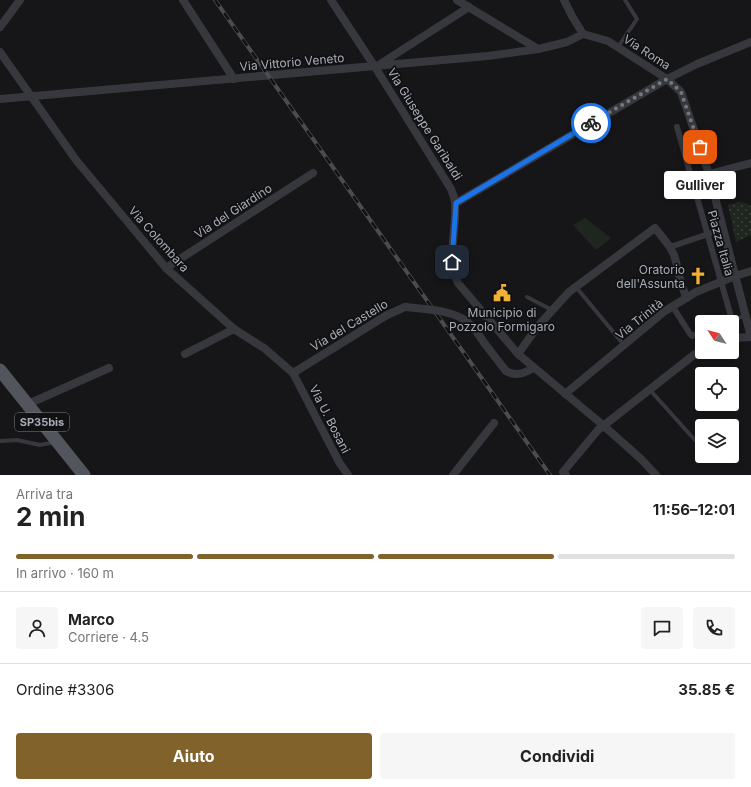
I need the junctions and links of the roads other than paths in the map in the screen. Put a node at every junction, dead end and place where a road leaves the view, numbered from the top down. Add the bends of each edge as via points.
1 (20, 0) edge
2 (183, 0) edge
3 (331, 0) edge
4 (457, 0) edge
5 (564, 0) edge
6 (625, 0) edge
7 (469, 7) junction
8 (0, 27) edge
9 (583, 34) junction
10 (751, 42) edge
11 (618, 47) junction
12 (538, 49) junction
13 (0, 52) edge
14 (375, 67) junction
15 (234, 79) junction
16 (667, 79) junction
17 (32, 97) junction
18 (0, 99) edge
19 (677, 127) dead end
20 (751, 163) edge
21 (313, 173) dead end
22 (709, 174) junction
23 (456, 203) junction
24 (723, 229) junction
25 (708, 235) junction
26 (670, 247) junction
27 (166, 268) junction
28 (751, 271) edge
29 (735, 276) junction
30 (721, 282) junction
31 (576, 287) junction
32 (527, 297) dead end
33 (687, 298) junction
34 (673, 306) junction
35 (553, 310) junction
36 (731, 315) edge
37 (745, 316) junction
38 (739, 318) edge
39 (234, 329) junction
40 (695, 335) edge
41 (751, 337) edge
42 (739, 338) edge
43 (624, 345) junction
44 (185, 354) dead end
45 (518, 354) junction
46 (695, 355) edge
47 (109, 368) dead end
48 (534, 368) junction
49 (0, 370) edge
50 (293, 373) junction
51 (650, 390) junction
52 (566, 394) junction
53 (28, 404) junction
54 (494, 423) dead end
55 (604, 426) junction
56 (695, 440) edge
57 (0, 441) edge
58 (58, 442) junction
59 (84, 475) edge
60 (348, 475) edge
61 (453, 475) edge
62 (566, 475) edge
63 (656, 475) edge

1 - 8 street
2 - 15 street
3 - 14 street, Via Giuseppe Garibaldi
4 - 7 street
5 - 9 street
6 - 11 lane via 637,19
7 - 12 street
7 - 14 street
9 - 11 street, Via Roma via 608,41
9 - 12 street, Via Vittorio Veneto via 567,42
10 - 16 street
11 - 16 street, Via Roma
12 - 14 street, Via Vittorio Veneto
13 - 17 street, Via Colombara
14 - 15 street, Via Vittorio Veneto
14 - 23 street, Via Giuseppe Garibaldi via 451,189
15 - 17 street, Via Vittorio Veneto
16 - 22 street, Via Roma via 681,92
16 - 23 street
17 - 18 street, Via Vittorio Veneto
17 - 27 street, Via Colombara via 76,160
19 - 25 street, Piazza Italia
20 - 22 street
21 - 27 street, Via del Giardino
22 - 24 street, Via Roma
23 - 45 street, Via Giuseppe Garibaldi via 453,273
24 - 25 street
24 - 29 street, Via Roma
25 - 26 street
25 - 30 street, Piazza Italia
26 - 31 street via 655,228
26 - 33 street
27 - 39 street, Via Colombara
28 - 29 street, Via Trinità
29 - 30 street, Via Trinità
29 - 37 street, Via Roma
30 - 33 street, Via Trinità
30 - 36 street, Piazza Italia
31 - 35 street
31 - 43 lane
32 - 35 lane
33 - 34 street, Via Trinità
34 - 40 street via 690,334
34 - 43 street, Via Trinità
35 - 45 street
37 - 38 lane
37 - 41 street, Via Roma
39 - 44 street
39 - 50 street, Via Colombara via 264,348
41 - 42 street
43 - 52 street, Via Trinità
45 - 48 street, Via Giuseppe Garibaldi
46 - 51 street
47 - 53 street
48 - 50 street, Via del Castello, bridge via 525,373 510,374 463,318 454,314 405,306
48 - 52 street, Via Giuseppe Garibaldi
49 - 53 main road, SP35bis
50 - 60 street, Via U. Bosani
51 - 55 street
51 - 56 lane
52 - 55 street, Via Giuseppe Garibaldi
53 - 58 main road, SP35bis
54 - 61 street
55 - 62 street via 563,472
55 - 63 street, Via Giuseppe Garibaldi
57 - 58 lane via 16,440 40,445
58 - 59 main road, SP35bis

